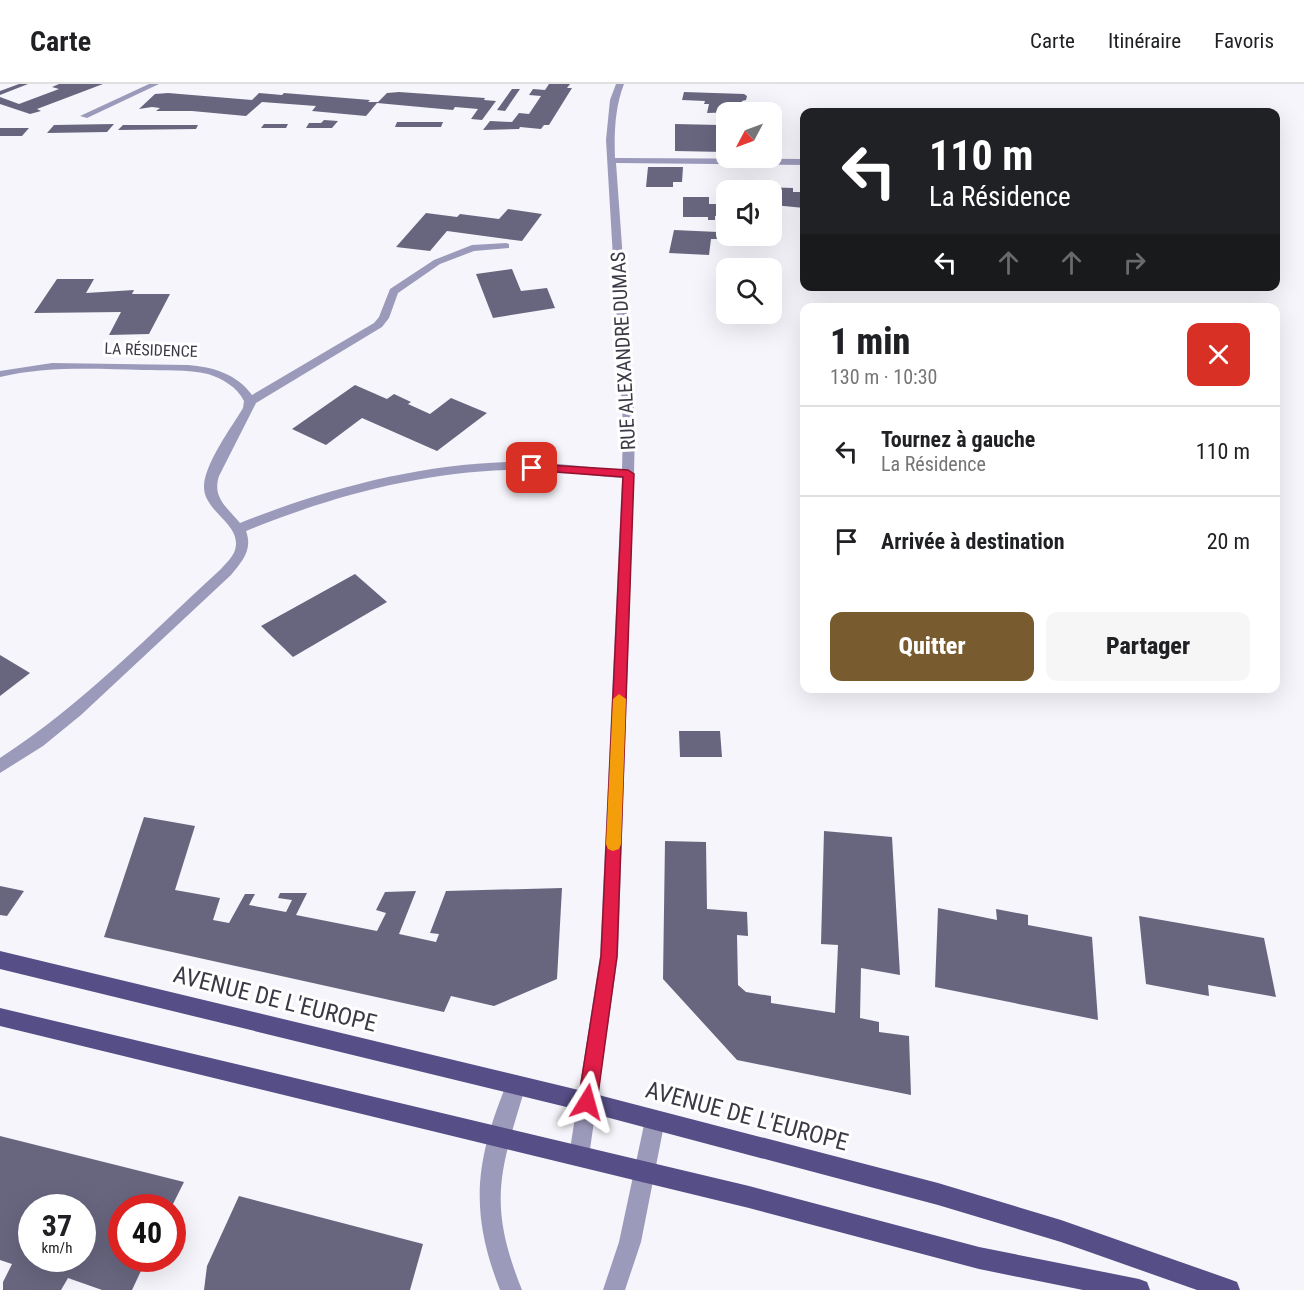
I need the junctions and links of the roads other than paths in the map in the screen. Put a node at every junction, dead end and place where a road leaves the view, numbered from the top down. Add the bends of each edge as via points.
1 (154, 84) edge
2 (620, 84) edge
3 (84, 116) dead end
4 (611, 160) junction
5 (800, 162) edge
6 (506, 246) dead end
7 (0, 374) edge
8 (250, 400) junction
9 (628, 474) junction
10 (237, 529) junction
11 (0, 766) edge
12 (0, 960) edge
13 (0, 1017) edge
14 (516, 1085) junction
15 (587, 1102) junction
16 (655, 1120) junction
17 (501, 1138) junction
18 (579, 1156) junction
19 (645, 1172) junction
20 (511, 1290) edge
21 (614, 1290) edge
22 (1140, 1290) edge
23 (1229, 1290) edge

1 - 3 street
2 - 4 street, RUE ALEXANDRE DUMAS via 610,130
4 - 5 street
4 - 9 street, RUE ALEXANDRE DUMAS via 629,426
6 - 8 street via 466,250 437,262 394,291 378,325
7 - 8 street, LA RÉSIDENCE via 60,365 197,369 227,377
8 - 10 street via 210,486 212,499
9 - 10 street via 512,466 444,472 320,499
9 - 15 street, RUE ALEXANDRE DUMAS via 609,956
10 - 11 street via 242,549 226,572 76,711
12 - 14 main road, AVENUE DE L'EUROPE
13 - 17 main road
14 - 15 main road, AVENUE DE L'EUROPE
14 - 17 street
15 - 16 main road, AVENUE DE L'EUROPE
15 - 18 street, RUE ALEXANDRE DUMAS
16 - 19 street
16 - 23 main road, AVENUE DE L'EUROPE via 938,1194
17 - 18 main road
17 - 20 street via 489,1190 489,1216 494,1244
18 - 19 main road
19 - 21 street via 630,1242
19 - 22 main road via 979,1258

